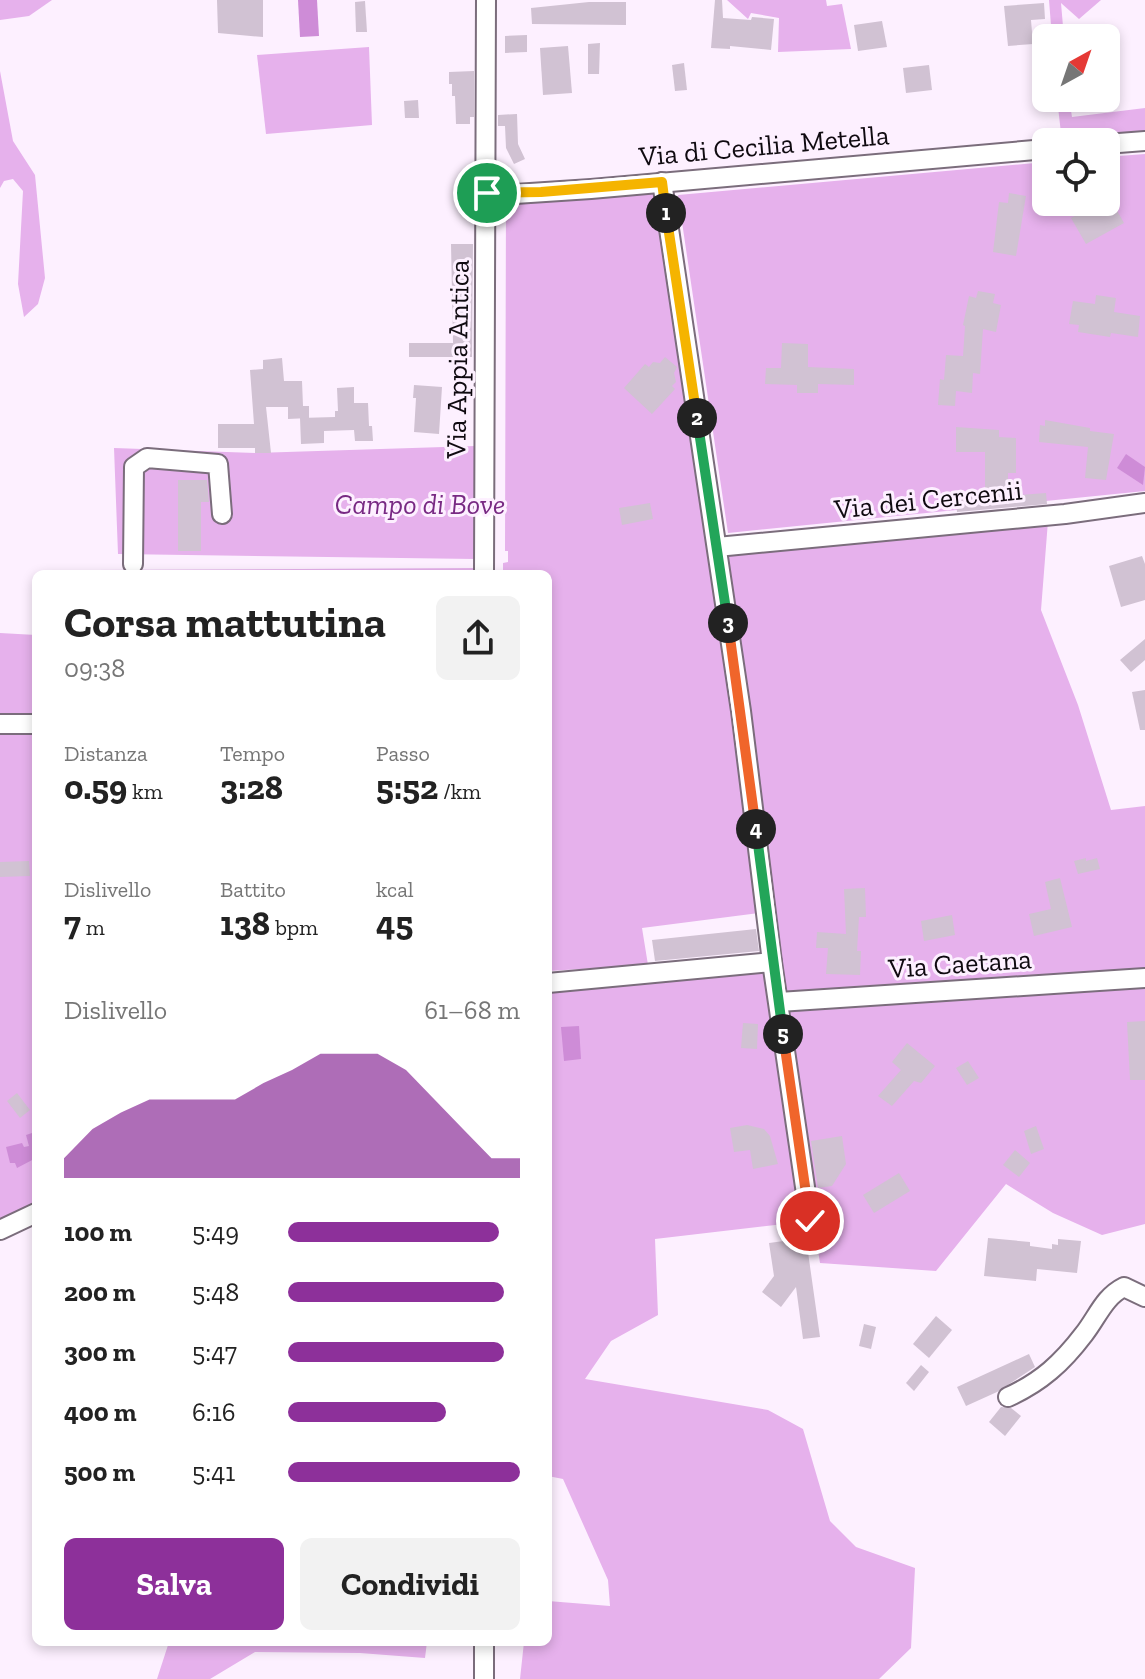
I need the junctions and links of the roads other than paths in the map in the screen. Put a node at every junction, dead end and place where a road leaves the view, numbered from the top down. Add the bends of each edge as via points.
1 (486, 0) edge
2 (1145, 141) edge
3 (1120, 143) edge
4 (1032, 150) edge
5 (662, 182) junction
6 (487, 193) junction
7 (1145, 503) edge
8 (222, 514) dead end
9 (717, 547) junction
10 (133, 564) dead end
11 (484, 570) edge
12 (0, 724) edge
13 (32, 724) edge
14 (772, 962) junction
15 (1145, 978) edge
16 (552, 983) edge
17 (779, 1002) junction
18 (32, 1215) edge
19 (810, 1221) dead end
20 (0, 1230) edge
21 (1145, 1297) edge
22 (1008, 1397) dead end
23 (484, 1646) edge
24 (484, 1679) edge

1 - 6 street, Via Appia Antica
2 - 3 street
4 - 5 street, Via di Cecilia Metella
5 - 6 street, Via di Cecilia Metella
5 - 9 street
6 - 11 street, Via Appia Antica
7 - 9 street, Via dei Cercenii
8 - 10 street via 218,464 147,458 134,467
9 - 14 street
12 - 13 street
14 - 16 street
14 - 17 street
15 - 17 street, Via Caetana
17 - 19 street
18 - 20 street
21 - 22 street via 1124,1287 1111,1293 1054,1370
23 - 24 street

